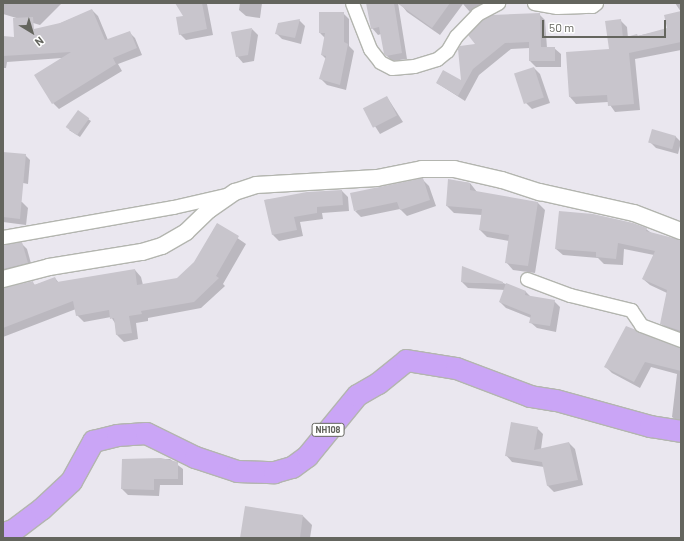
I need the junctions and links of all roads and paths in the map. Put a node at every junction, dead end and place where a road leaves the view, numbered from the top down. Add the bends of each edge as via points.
1 (352, 3) edge
2 (498, 3) edge
3 (534, 3) edge
4 (596, 3) edge
5 (235, 192) junction
6 (681, 232) edge
7 (3, 237) edge
8 (3, 279) edge
9 (527, 279) dead end
10 (681, 340) edge
11 (681, 431) edge
12 (3, 533) edge

1 - 2 street via 370,49 380,62 392,68 414,66 437,59 447,51 456,36 477,14
3 - 4 street via 557,7 592,6
5 - 6 street via 263,184 335,182 422,170 454,169 634,213
5 - 7 street via 173,207
5 - 8 street via 209,210 186,232 162,246 142,252 49,267
9 - 10 street via 570,295 631,310 641,325
11 - 12 highway, NH108 via 650,426 556,400 530,396 456,368 406,360 378,383 357,395 311,451 292,467 274,472 237,471 195,457 146,433 117,435 93,441 71,481 42,509 13,530

